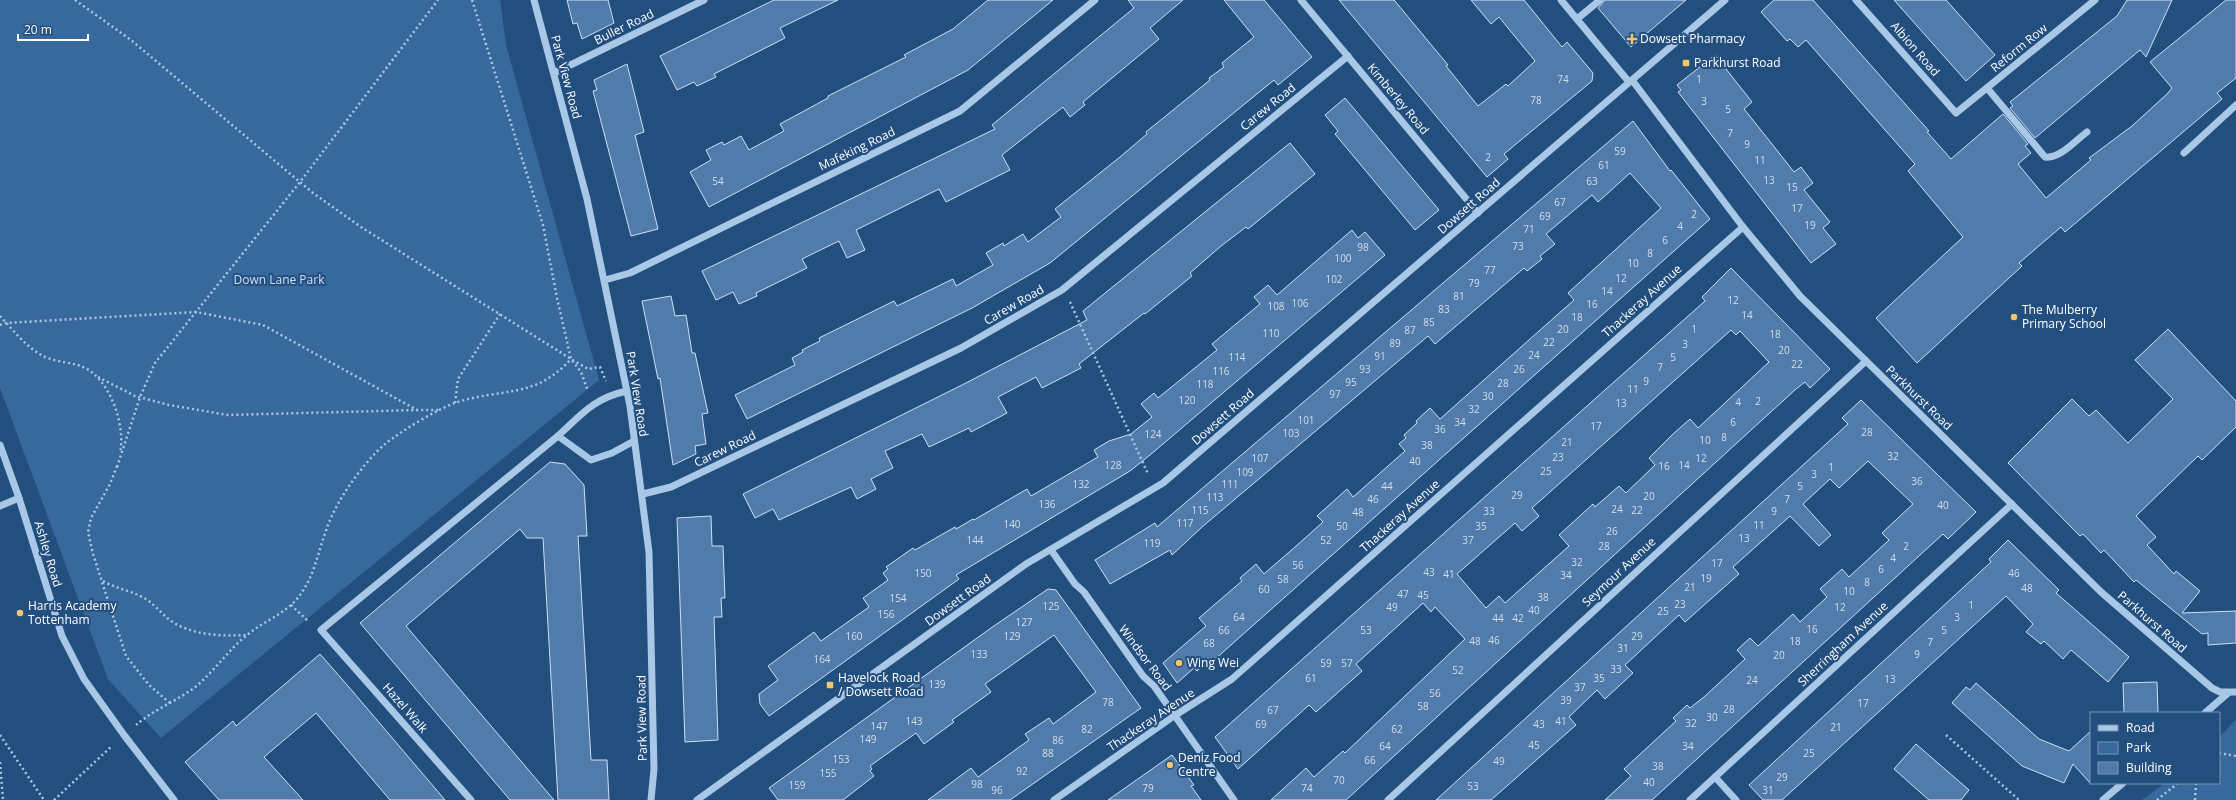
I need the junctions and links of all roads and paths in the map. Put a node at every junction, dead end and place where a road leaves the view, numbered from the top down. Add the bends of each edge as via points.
1 (75, 0) edge
2 (438, 0) edge
3 (472, 0) edge
4 (534, 0) edge
5 (704, 0) edge
6 (1095, 0) edge
7 (1301, 0) edge
8 (1561, 0) edge
9 (1600, 0) edge
10 (1725, 0) edge
11 (1856, 0) edge
12 (2095, 0) edge
13 (1577, 19) junction
14 (1348, 56) junction
15 (554, 73) junction
16 (1631, 81) junction
17 (1987, 88) junction
18 (2236, 105) edge
19 (1956, 113) joint
20 (2087, 132) dead end
21 (2184, 153) dead end
22 (300, 182) junction
23 (1478, 213) junction
24 (1743, 226) junction
25 (605, 280) junction
26 (1062, 290) junction
27 (196, 312) junction
28 (500, 314) junction
29 (0, 316) edge
30 (6, 323) junction
31 (0, 325) edge
32 (571, 359) junction
33 (1866, 361) junction
34 (98, 377) junction
35 (584, 381) dead end
36 (627, 391) junction
37 (608, 395) junction
38 (140, 397) junction
39 (455, 403) junction
40 (417, 410) junction
41 (440, 410) junction
42 (558, 436) junction
43 (634, 441) junction
44 (0, 445) edge
45 (117, 467) junction
46 (1155, 489) junction
47 (643, 494) junction
48 (19, 498) junction
49 (2012, 504) junction
50 (0, 506) edge
51 (1051, 550) junction
52 (103, 581) junction
53 (292, 605) junction
54 (306, 620) dead end
55 (247, 635) junction
56 (2232, 692) edge
57 (170, 703) junction
58 (2206, 712) edge
59 (1174, 716) junction
60 (140, 722) dead end
61 (0, 735) edge
62 (1946, 735) dead end
63 (2220, 753) edge
64 (103, 755) dead end
65 (2236, 756) edge
66 (0, 762) edge
67 (1715, 777) junction
68 (2122, 784) edge
69 (2177, 784) edge
70 (2196, 784) edge
71 (3, 800) edge
72 (44, 800) edge
73 (54, 800) edge
74 (174, 800) edge
75 (471, 800) edge
76 (651, 800) edge
77 (697, 800) edge
78 (1054, 800) edge
79 (1234, 800) edge
80 (1388, 800) edge
81 (1690, 800) edge
82 (1736, 800) edge
83 (2018, 800) edge
84 (2103, 800) edge
85 (2156, 800) edge
86 (2195, 800) edge

1 - 22 path via 131,40
2 - 22 path
3 - 32 path via 543,225
4 - 15 street, Park View Road
5 - 15 street, Buller Road
6 - 25 street, Mafeking Road via 960,111 630,273
7 - 14 street, Kimberley Road
8 - 13 street, Parkhurst Road
9 - 13 street
10 - 16 street, Dowsett Road
11 - 19 street, Albion Road
12 - 17 street, Reform Row
13 - 16 street, Parkhurst Road
14 - 23 street, Kimberley Road
14 - 26 street, Carew Road
15 - 25 street, Park View Road
16 - 23 street, Dowsett Road
16 - 24 street, Parkhurst Road
17 - 19 street, Reform Row
17 - 20 street via 2045,156 2050,157 2062,151
18 - 21 street
22 - 27 path
22 - 28 path via 361,227
23 - 46 street, Dowsett Road
24 - 33 street, Parkhurst Road via 1786,282
24 - 59 street, Thackeray Avenue via 1245,668 1220,688
25 - 36 street, Park View Road
26 - 46 path
26 - 47 street, Carew Road via 961,348 670,487
27 - 30 path
27 - 38 path via 155,364
27 - 40 path via 263,325
28 - 32 path
28 - 39 path via 458,380
29 - 30 path
30 - 31 path
30 - 34 path via 23,342 44,357 82,366
32 - 35 path
32 - 37 path via 588,369 600,367
32 - 39 path via 558,374 536,386
33 - 49 street, Parkhurst Road
33 - 80 street, Seymour Avenue
34 - 38 path
34 - 45 path via 114,404 120,423 122,445
36 - 37 street
36 - 43 street, Park View Road
37 - 42 street via 580,415
38 - 40 path via 169,405 228,415
38 - 45 path
39 - 41 path
40 - 41 path
41 - 53 path via 385,444 356,478 336,508 310,579
42 - 43 street via 591,460 612,453
42 - 75 street, Hazel Walk via 322,630
43 - 47 street, Park View Road
44 - 48 street, Ashley Road
45 - 52 path via 91,518 88,532
46 - 51 street, Dowsett Road
47 - 76 street, Park View Road via 649,552 654,769
48 - 50 street
48 - 74 street, Ashley Road via 62,636 84,679
49 - 56 street, Parkhurst Road via 2137,625 2212,688
49 - 67 street, Sherringham Avenue
51 - 59 street, Windsor Road
51 - 77 street, Dowsett Road via 1026,564
52 - 55 path via 117,590 144,597 176,624 194,631 216,636
52 - 57 path via 126,656 149,685
53 - 54 path
53 - 55 path
55 - 57 path via 209,674
56 - 58 street
57 - 60 path
59 - 78 street, Thackeray Avenue
59 - 79 street, Windsor Road
61 - 72 path
62 - 83 path
63 - 65 path
64 - 73 path
66 - 71 path
67 - 81 street, Sherringham Avenue
67 - 82 street
68 - 84 street
69 - 85 path
70 - 86 path

